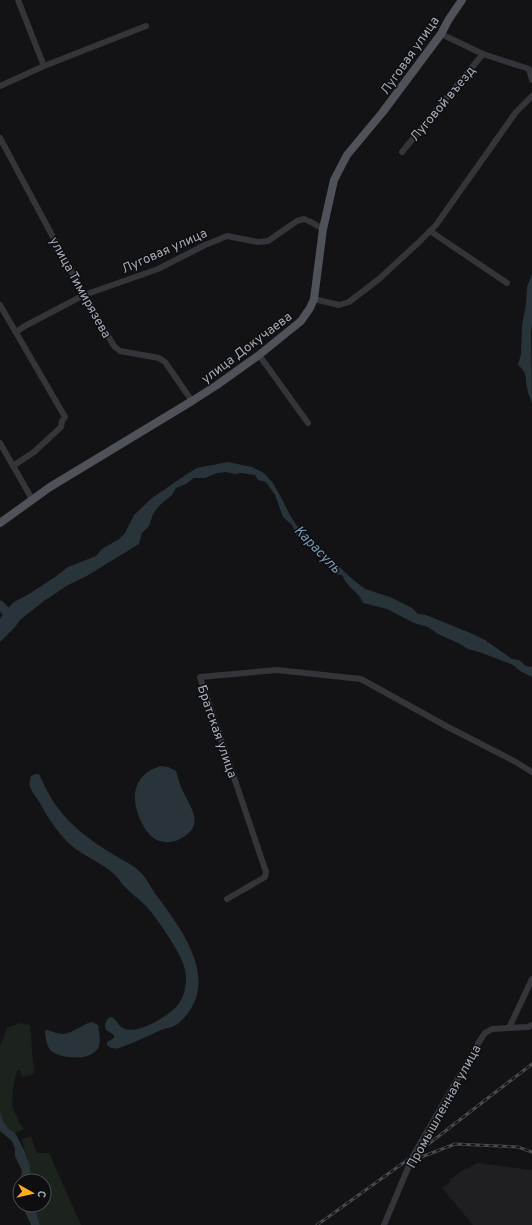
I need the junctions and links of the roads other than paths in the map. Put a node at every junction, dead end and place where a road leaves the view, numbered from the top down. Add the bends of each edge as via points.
1 (18, 0) edge
2 (462, 0) edge
3 (146, 26) dead end
4 (441, 34) junction
5 (483, 54) junction
6 (44, 66) junction
7 (531, 67) edge
8 (532, 80) edge
9 (0, 86) edge
10 (532, 96) edge
11 (0, 138) edge
12 (2, 149) edge
13 (402, 152) dead end
14 (323, 229) junction
15 (430, 232) junction
16 (507, 283) dead end
17 (84, 295) junction
18 (314, 299) junction
19 (0, 305) edge
20 (16, 332) junction
21 (260, 355) junction
22 (192, 401) junction
23 (308, 423) dead end
24 (0, 443) edge
25 (13, 466) junction
26 (32, 499) junction
27 (0, 523) edge
28 (532, 772) edge
29 (227, 899) dead end
30 (532, 979) edge
31 (532, 1025) edge
32 (509, 1028) junction
33 (384, 1225) edge

1 - 6 street
2 - 4 main road, Луговая улица
3 - 6 street
4 - 5 street
4 - 14 main road, Луговая улица via 347,155 334,180
5 - 7 street
5 - 13 street, Луговой въезд
6 - 9 street
7 - 8 street
10 - 15 street via 516,112
11 - 12 street, улица Тимирязева
12 - 17 street, улица Тимирязева
14 - 17 street, Луговая улица via 304,219 268,241 258,242 227,236 158,269
14 - 18 main road, Луговая улица
15 - 16 street
15 - 18 street via 350,302 339,305
17 - 20 street, Луговая улица
17 - 22 street, улица Тимирязева via 114,346 120,351 160,358
18 - 21 main road, улица Докучаева via 301,321
19 - 20 street
20 - 25 street via 65,417 58,430 34,452
21 - 22 main road, улица Докучаева
21 - 23 street
22 - 26 main road, улица Докучаева
24 - 25 street
25 - 26 street
26 - 27 main road, улица Докучаева
28 - 29 street, Братская улица via 361,679 277,670 200,677 266,872 265,877
30 - 32 street
31 - 32 street, Промышленная улица
32 - 33 street, Промышленная улица via 492,1029 485,1033 479,1042 413,1156

